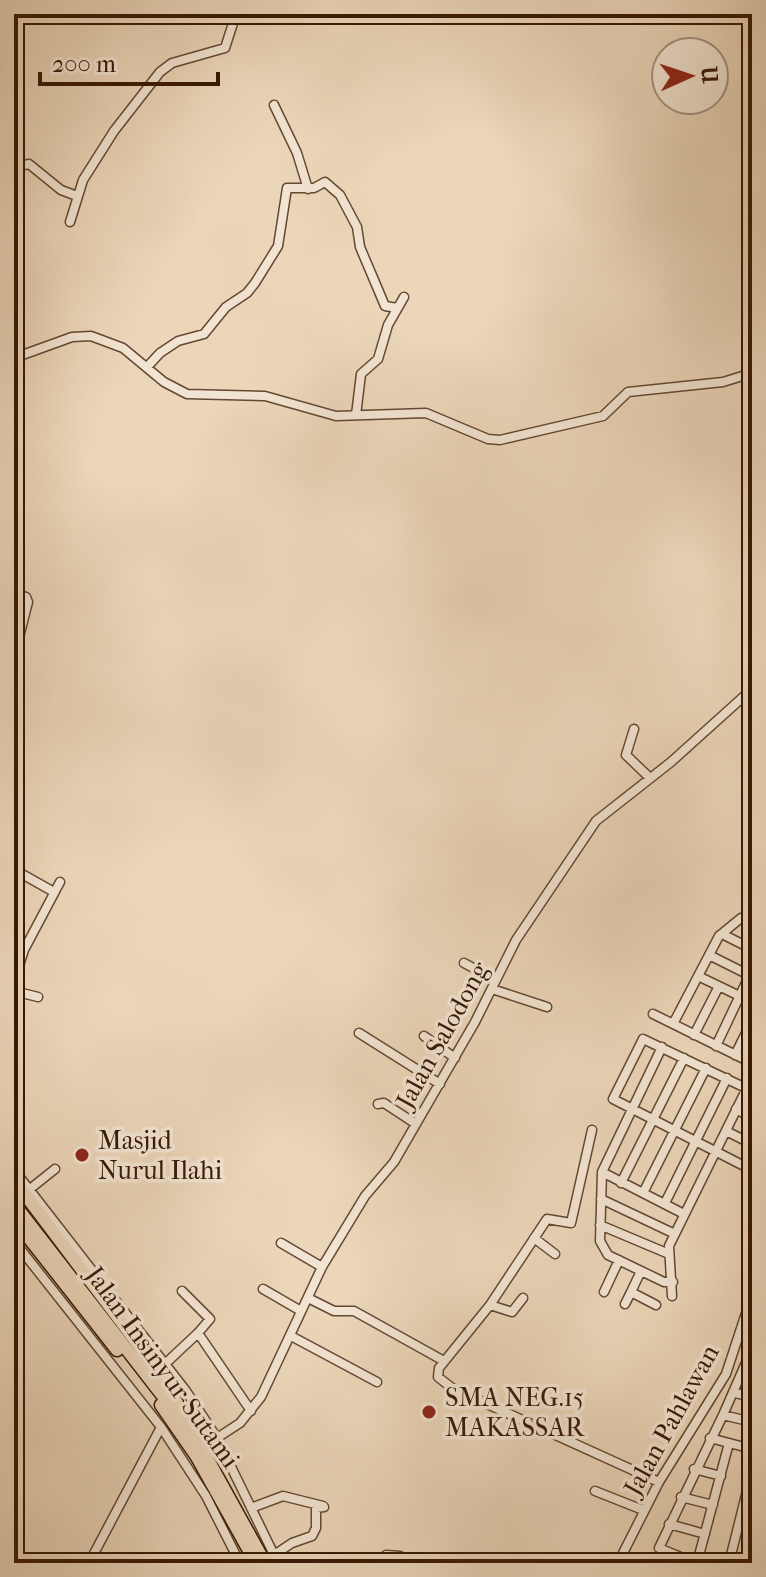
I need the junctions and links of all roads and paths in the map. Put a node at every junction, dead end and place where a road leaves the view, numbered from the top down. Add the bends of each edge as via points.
1 (236, 14) edge
2 (274, 105) dead end
3 (14, 167) edge
4 (308, 189) junction
5 (77, 196) junction
6 (70, 222) dead end
7 (404, 297) dead end
8 (397, 308) junction
9 (14, 358) edge
10 (147, 367) junction
11 (752, 373) edge
12 (356, 415) junction
13 (14, 593) edge
14 (17, 645) dead end
15 (752, 689) edge
16 (634, 729) dead end
17 (650, 778) junction
18 (14, 880) edge
19 (60, 882) dead end
20 (54, 892) junction
21 (750, 920) edge
22 (724, 935) junction
23 (752, 949) edge
24 (709, 955) junction
25 (464, 963) dead end
26 (751, 974) edge
27 (698, 976) junction
28 (496, 980) junction
29 (14, 981) edge
30 (719, 986) junction
31 (492, 989) junction
32 (14, 991) edge
33 (740, 996) junction
34 (38, 997) dead end
35 (752, 1002) edge
36 (547, 1007) dead end
37 (653, 1014) dead end
38 (752, 1021) edge
39 (673, 1024) junction
40 (359, 1033) dead end
41 (694, 1035) junction
42 (424, 1036) dead end
43 (716, 1046) junction
44 (662, 1047) junction
45 (735, 1055) junction
46 (455, 1058) junction
47 (684, 1058) junction
48 (752, 1063) edge
49 (706, 1068) junction
50 (727, 1078) junction
51 (440, 1084) junction
52 (750, 1089) edge
53 (378, 1104) dead end
54 (736, 1109) junction
55 (632, 1111) junction
56 (752, 1118) edge
57 (653, 1120) junction
58 (416, 1124) junction
59 (592, 1130) dead end
60 (674, 1131) junction
61 (726, 1131) junction
62 (695, 1142) junction
63 (752, 1144) edge
64 (715, 1152) junction
65 (55, 1169) dead end
66 (14, 1170) edge
67 (752, 1170) edge
68 (602, 1172) junction
69 (14, 1180) edge
70 (621, 1183) junction
71 (30, 1189) junction
72 (643, 1193) junction
73 (601, 1199) junction
74 (665, 1203) junction
75 (14, 1204) edge
76 (684, 1214) junction
77 (14, 1219) edge
78 (600, 1225) junction
79 (14, 1227) edge
80 (675, 1234) junction
81 (534, 1238) junction
82 (14, 1241) edge
83 (281, 1243) dead end
84 (555, 1254) dead end
85 (669, 1254) junction
86 (608, 1255) junction
87 (619, 1260) junction
88 (322, 1267) junction
89 (641, 1271) junction
90 (56, 1275) junction
91 (610, 1279) junction
92 (673, 1282) junction
93 (263, 1289) dead end
94 (182, 1291) dead end
95 (604, 1292) dead end
96 (632, 1293) junction
97 (752, 1295) edge
98 (672, 1296) dead end
99 (308, 1298) junction
100 (523, 1298) dead end
101 (625, 1304) dead end
102 (490, 1305) junction
103 (656, 1305) dead end
104 (301, 1311) junction
105 (198, 1333) junction
106 (291, 1336) junction
107 (752, 1349) edge
108 (444, 1361) junction
109 (165, 1364) junction
110 (749, 1370) edge
111 (377, 1382) dead end
112 (735, 1393) junction
113 (752, 1397) edge
114 (251, 1411) junction
115 (723, 1415) junction
116 (752, 1422) edge
117 (161, 1427) junction
118 (217, 1438) junction
119 (710, 1438) junction
120 (197, 1440) junction
121 (729, 1443) junction
122 (752, 1449) edge
123 (694, 1469) junction
124 (752, 1471) edge
125 (721, 1476) junction
126 (659, 1482) junction
127 (595, 1491) dead end
128 (681, 1497) junction
129 (713, 1505) junction
130 (251, 1508) junction
131 (643, 1510) junction
132 (669, 1524) junction
133 (705, 1534) junction
134 (400, 1556) dead end
135 (273, 1560) edge
136 (674, 1560) edge
137 (89, 1563) edge
138 (240, 1563) edge
139 (256, 1563) edge
140 (379, 1563) edge
141 (618, 1563) edge
142 (696, 1563) edge
143 (729, 1563) edge

1 - 5 street via 225,48 172,63 160,72 114,131
2 - 4 street
3 - 5 street via 29,164
4 - 8 street via 325,182 340,195 385,306
4 - 10 street via 287,188 278,246 247,293 226,307 204,334 178,341
5 - 6 street
7 - 8 street
8 - 12 street via 378,359 361,374
9 - 10 street via 81,335 123,348
10 - 12 street via 175,389 196,396 265,396 336,416
11 - 12 street via 709,385 628,392 603,416 500,440 426,413
13 - 14 street via 28,599
15 - 17 street, Jalan Salodong
16 - 17 street via 626,755
17 - 28 street, Jalan Salodong via 596,821 516,940
18 - 20 street via 22,874
19 - 20 street
20 - 29 street
21 - 22 street via 741,918
22 - 23 street
22 - 24 street
24 - 26 street
24 - 27 street
25 - 28 street
26 - 33 street
27 - 30 street
27 - 39 street
28 - 31 street, Jalan Salodong
30 - 33 street
30 - 41 street
31 - 36 street
31 - 46 street, Jalan Salodong
32 - 34 street
33 - 35 street
33 - 43 street
37 - 39 street
38 - 45 street
39 - 41 street
40 - 51 street
41 - 43 street
42 - 46 street
43 - 45 street
44 - 47 street
44 - 55 street
44 - 55 street via 642,1039 614,1094 615,1102
45 - 48 street
46 - 51 street, Jalan Salodong
47 - 49 street
47 - 57 street
49 - 50 street
49 - 60 street
50 - 52 street
50 - 62 street
51 - 58 street, Jalan Salodong
52 - 54 street
53 - 58 street
54 - 56 street
54 - 61 street
55 - 57 street
55 - 68 street
57 - 60 street
57 - 70 street
58 - 88 street, Jalan Salodong
59 - 81 street via 572,1221 549,1218
60 - 62 street
60 - 72 street
61 - 63 street
61 - 64 street
62 - 64 street
62 - 74 street
64 - 67 street
64 - 76 street
65 - 71 street
66 - 71 street
68 - 70 street
68 - 73 street
69 - 120 highway via 162,1377
70 - 72 street
71 - 109 street
72 - 74 street
73 - 78 street
73 - 80 street
74 - 76 street
75 - 120 highway, Jalan Insinyur Sutami
76 - 80 street
77 - 90 highway, Jalan Insinyur Sutami
78 - 85 street
78 - 86 street via 600,1241
79 - 90 highway
80 - 85 street
81 - 84 street
81 - 102 street
82 - 117 street
83 - 88 street
85 - 92 street
86 - 87 street
86 - 91 street
87 - 89 street
87 - 91 street
88 - 99 street, Jalan Salodong
89 - 92 street
89 - 96 street
90 - 139 highway, Jalan Insinyur Sutami via 179,1431
91 - 95 street
92 - 98 street
93 - 104 street
94 - 105 street via 210,1319
96 - 101 street
96 - 103 street
97 - 126 street, Jalan Pahlawan via 726,1374
99 - 104 street, Jalan Salodong
99 - 108 street via 334,1311 354,1311
100 - 102 street via 512,1312
102 - 108 street
104 - 106 street, Jalan Salodong
105 - 109 street
105 - 114 street
106 - 111 street
106 - 114 street, Jalan Salodong
107 - 110 street
108 - 126 street via 438,1372 444,1384
109 - 118 street
110 - 112 street
112 - 113 street
112 - 115 street
114 - 118 street, Jalan Salodong
115 - 116 street
115 - 119 street
117 - 137 street
117 - 138 street via 206,1496
118 - 130 street
119 - 121 street
119 - 123 street
120 - 135 highway, Jalan Insinyur Sutami
121 - 122 street
121 - 125 street
123 - 125 street
123 - 128 street
124 - 143 street
125 - 129 street
126 - 131 street, Jalan Pahlawan
127 - 131 street
128 - 129 street
128 - 132 street
129 - 133 street
130 - 135 street
130 - 135 street via 283,1496 324,1507 316,1508 312,1536 292,1543
131 - 141 street, Jalan Pahlawan
132 - 133 street
132 - 136 street via 659,1548
133 - 142 street
134 - 140 street via 386,1555
136 - 142 street

